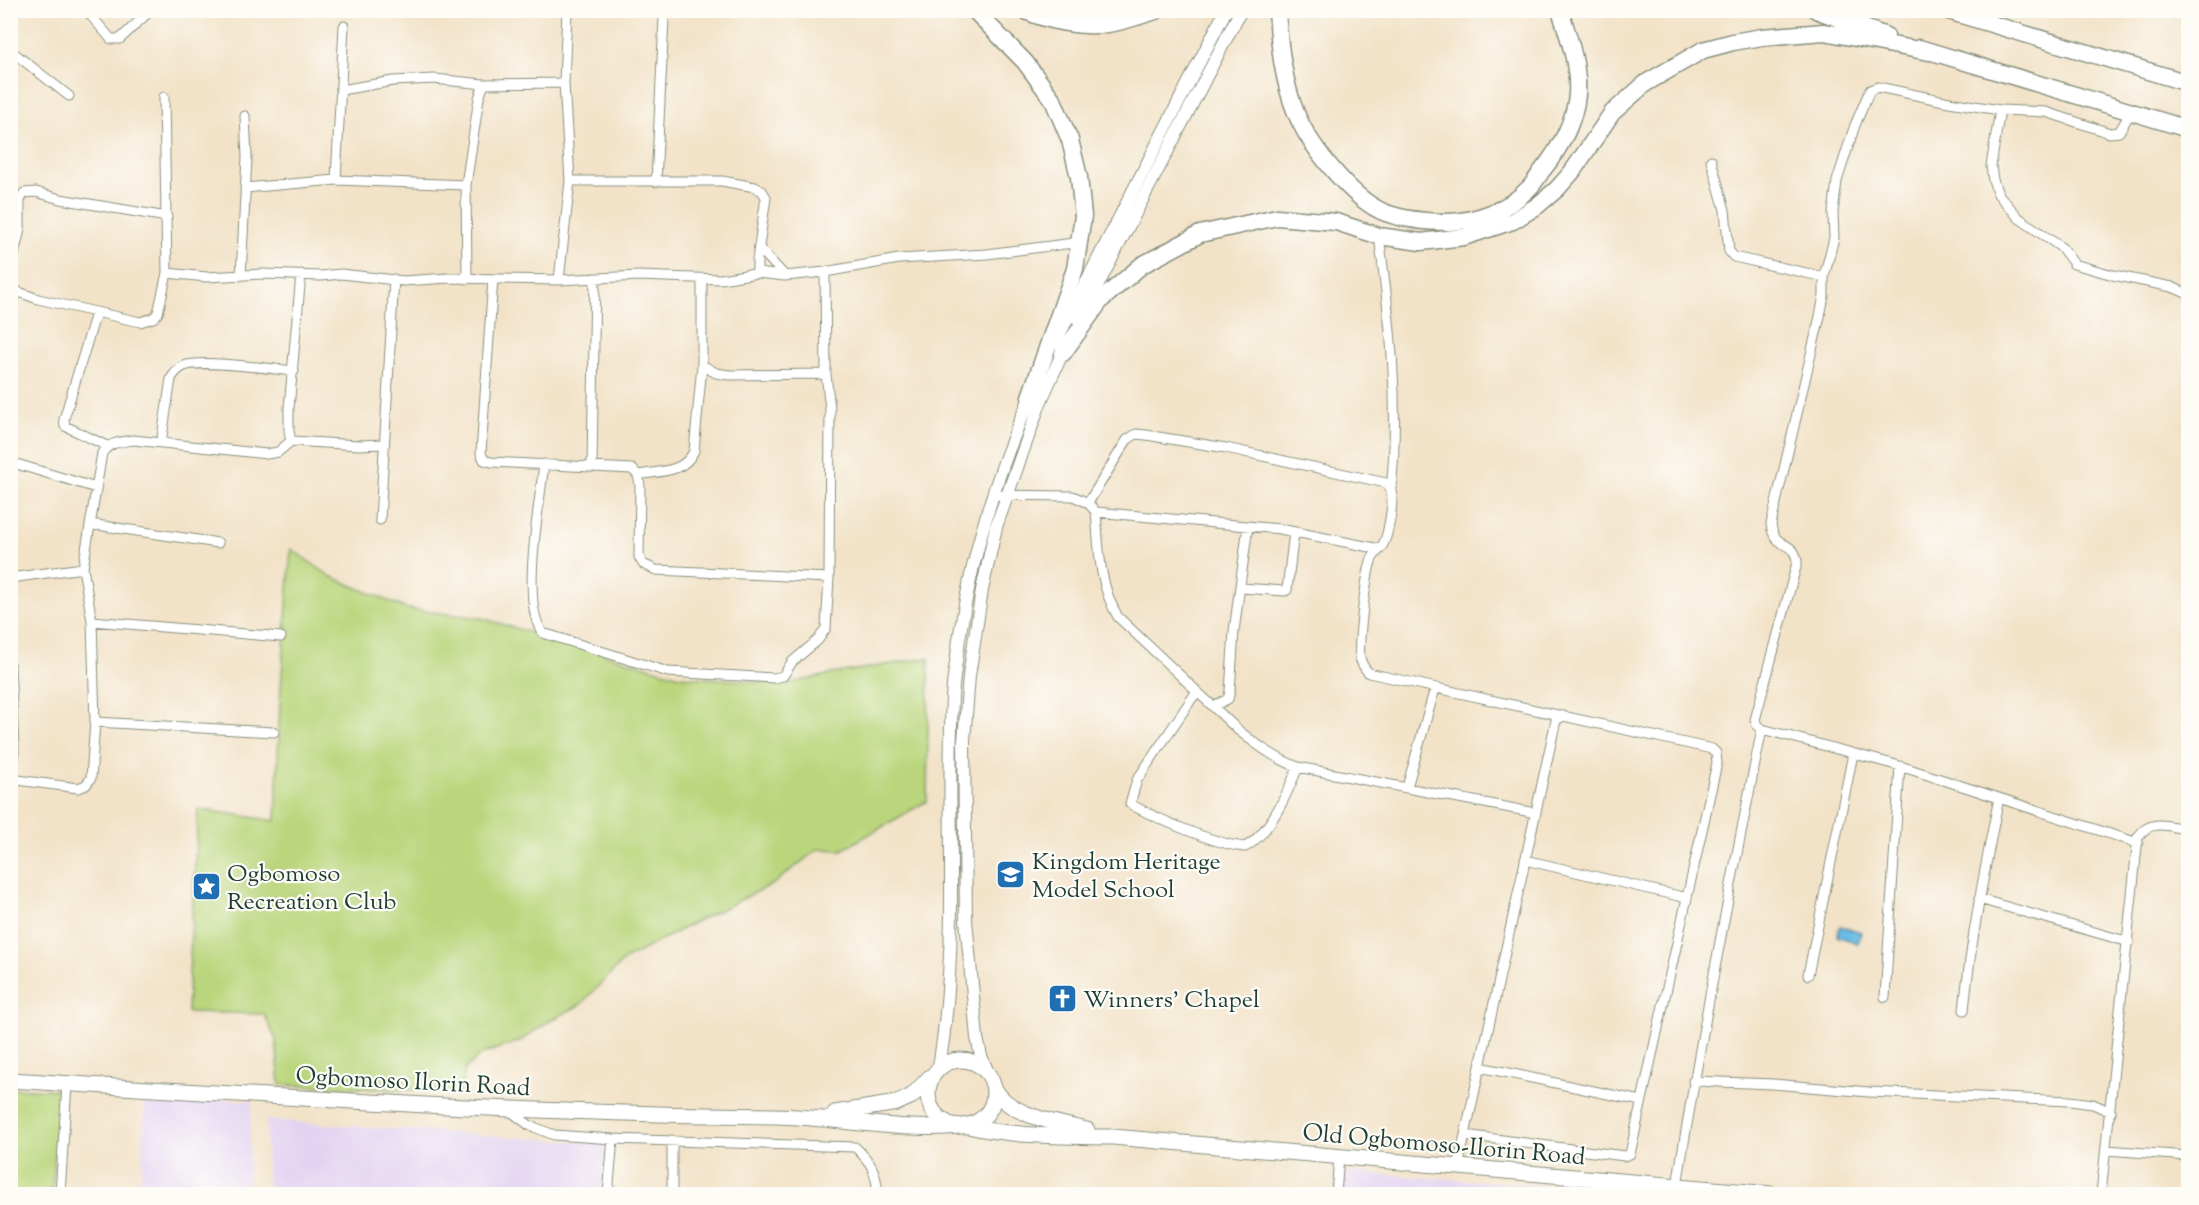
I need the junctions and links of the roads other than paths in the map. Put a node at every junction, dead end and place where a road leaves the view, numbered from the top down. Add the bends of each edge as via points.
1 (86, 10) edge
2 (151, 10) edge
3 (567, 10) edge
4 (974, 10) edge
5 (1023, 10) edge
6 (1158, 10) edge
7 (1227, 10) edge
8 (1241, 10) edge
9 (1277, 10) edge
10 (1560, 10) edge
11 (1816, 10) edge
12 (1945, 10) edge
13 (1973, 10) edge
14 (664, 19) dead end
15 (344, 26) dead end
16 (2013, 30) junction
17 (1929, 52) junction
18 (14, 53) edge
19 (10, 65) edge
20 (564, 83) junction
21 (2188, 83) edge
22 (484, 84) junction
23 (341, 90) junction
24 (69, 96) dead end
25 (164, 97) dead end
26 (2000, 110) junction
27 (2131, 112) junction
28 (245, 116) dead end
29 (2188, 129) edge
30 (1711, 160) dead end
31 (336, 180) junction
32 (570, 181) junction
33 (656, 183) junction
34 (466, 185) junction
35 (246, 188) junction
36 (15, 199) edge
37 (167, 217) junction
38 (1379, 236) junction
39 (1081, 242) junction
40 (760, 249) junction
41 (10, 272) edge
42 (825, 272) junction
43 (167, 273) junction
44 (757, 273) junction
45 (301, 274) junction
46 (241, 276) junction
47 (785, 276) junction
48 (1824, 277) junction
49 (596, 278) junction
50 (394, 279) junction
51 (467, 279) junction
52 (493, 279) junction
53 (702, 279) junction
54 (559, 280) junction
55 (10, 287) edge
56 (2188, 294) edge
57 (96, 313) junction
58 (1063, 352) junction
59 (702, 365) junction
60 (294, 371) junction
61 (825, 374) junction
62 (1030, 397) junction
63 (291, 441) junction
64 (161, 443) junction
65 (384, 444) junction
66 (107, 446) junction
67 (10, 462) edge
68 (544, 464) junction
69 (592, 466) junction
70 (638, 474) junction
71 (96, 488) junction
72 (1391, 489) junction
73 (993, 495) junction
74 (1006, 495) junction
75 (1088, 503) junction
76 (1096, 512) junction
77 (380, 520) dead end
78 (90, 524) junction
79 (1248, 526) junction
80 (1294, 532) junction
81 (218, 543) dead end
82 (1380, 549) junction
83 (83, 568) junction
84 (10, 578) edge
85 (829, 578) junction
86 (1241, 588) junction
87 (92, 621) junction
88 (281, 637) dead end
89 (10, 666) edge
90 (954, 675) junction
91 (969, 676) junction
92 (1435, 688) junction
93 (1197, 691) junction
94 (1213, 706) junction
95 (1562, 717) junction
96 (95, 722) junction
97 (1762, 729) junction
98 (273, 732) dead end
99 (1853, 754) junction
100 (1900, 766) junction
101 (1298, 767) junction
102 (10, 772) edge
103 (951, 777) junction
104 (966, 778) junction
105 (10, 779) edge
106 (1407, 787) junction
107 (1999, 798) junction
108 (1536, 813) junction
109 (2188, 830) edge
110 (2138, 843) junction
111 (1526, 860) junction
112 (1687, 898) junction
113 (1979, 899) junction
114 (2128, 942) junction
115 (1808, 975) dead end
116 (1885, 997) dead end
117 (1964, 1010) dead end
118 (1480, 1067) junction
119 (936, 1071) junction
120 (991, 1078) junction
121 (10, 1080) edge
122 (1693, 1081) junction
123 (67, 1084) junction
124 (1641, 1101) junction
125 (506, 1107) junction
126 (2111, 1112) junction
127 (815, 1117) junction
128 (964, 1126) junction
129 (1465, 1135) junction
130 (1113, 1137) junction
131 (613, 1139) junction
132 (672, 1140) junction
133 (2106, 1150) junction
134 (2188, 1156) edge
135 (1339, 1157) junction
136 (1458, 1167) junction
137 (1677, 1186) junction
138 (60, 1194) edge
139 (608, 1194) edge
140 (672, 1194) edge
141 (878, 1194) edge
142 (1336, 1194) edge
143 (1771, 1194) edge
144 (2101, 1194) edge

1 - 2 street via 116,40
3 - 20 street
4 - 39 highway via 1025,62 1053,100 1070,140 1079,177
5 - 6 highway via 1082,25 1108,24
7 - 62 street
8 - 58 street
9 - 10 highway via 1282,60 1296,112 1319,154 1349,186 1384,212 1430,222 1481,216 1505,206 1527,191 1560,148 1577,96 1576,66
11 - 17 highway
12 - 16 highway
13 - 16 highway
14 - 33 street
15 - 23 street
16 - 21 highway
17 - 27 highway
17 - 38 highway via 1824,32 1762,37 1703,50 1646,83 1612,113 1557,189 1513,221 1441,241
18 - 19 street
18 - 24 street
20 - 22 street
20 - 32 street
22 - 23 street via 434,79
22 - 34 street
23 - 31 street
25 - 37 street
26 - 27 street via 2046,112 2110,133 2119,132
26 - 48 street via 1878,87 1869,90 1837,181 1834,238
26 - 56 street via 1991,166 1993,180 1998,194 2019,218 2062,248 2074,264
27 - 29 highway
28 - 35 street
30 - 48 street via 1725,210 1729,251 1734,257
31 - 34 street
31 - 35 street
32 - 33 street
32 - 54 street
33 - 40 street via 722,181 743,183 762,191 766,197
34 - 51 street
35 - 46 street
36 - 37 street via 36,192
36 - 41 street via 20,229
37 - 43 street
38 - 58 highway via 1336,222 1277,217 1200,234 1142,265 1101,300
38 - 72 street via 1395,406
39 - 42 street via 987,254 899,259
39 - 62 highway via 1076,269
40 - 44 street
40 - 47 street
42 - 47 street
42 - 61 street
43 - 46 street
43 - 57 street via 158,313 153,318 140,322
44 - 47 street
44 - 53 street
45 - 46 street
45 - 50 street
45 - 60 street
48 - 97 street via 1815,342 1771,524 1776,540 1792,549 1797,563 1755,720
49 - 53 street
49 - 54 street
49 - 69 street
50 - 51 street
50 - 65 street
51 - 52 street
52 - 54 street
52 - 68 street via 480,453 490,462
53 - 59 street
55 - 57 street via 38,299
57 - 66 street via 64,419 65,426
58 - 74 street
59 - 61 street via 729,375
59 - 70 street via 694,451 689,461 680,468
60 - 63 street via 289,408
60 - 64 street via 203,363 184,366 171,379
61 - 85 street via 830,409
62 - 73 street
63 - 64 street via 278,452 267,454
63 - 65 street
64 - 66 street via 133,440
65 - 77 street
66 - 71 street via 102,453
67 - 71 street
68 - 69 street
68 - 85 street via 532,576 535,620 543,633 551,637 668,672 774,678 783,676 826,628
69 - 70 street via 632,469
70 - 85 street via 639,557 644,564 656,570
71 - 78 street
72 - 75 street via 1386,483 1226,448 1136,434 1127,440
72 - 82 street via 1386,540
73 - 74 street
73 - 90 street via 965,600
74 - 75 street via 1073,496
74 - 91 street via 982,590
75 - 76 street
76 - 79 street
76 - 93 street via 1102,580 1109,602 1132,632
78 - 81 street
78 - 83 street
79 - 80 street
79 - 86 street
80 - 82 street
80 - 86 street via 1287,590
82 - 92 street via 1369,568 1362,666 1369,673
83 - 84 street
83 - 87 street
86 - 94 street via 1228,699
87 - 88 street
87 - 96 street
89 - 102 street via 14,761
90 - 91 street
90 - 103 street
91 - 104 street via 964,741
92 - 95 street
92 - 106 street
93 - 94 street
93 - 101 street via 1137,780 1130,804 1217,841 1245,847 1262,836
94 - 101 street via 1260,747
95 - 108 street via 1557,720
95 - 112 street via 1716,753 1718,764
96 - 98 street
96 - 105 street via 91,778 86,785 78,788
97 - 99 street
97 - 122 street
99 - 100 street
99 - 115 street
100 - 107 street
100 - 116 street
101 - 106 street
103 - 104 street
103 - 119 street via 950,987
104 - 120 street via 966,920 971,991 981,1056
106 - 108 street
107 - 110 street
107 - 113 street
108 - 111 street
109 - 110 street via 2163,824 2148,826 2142,830
110 - 114 street
111 - 112 street
111 - 118 street
112 - 124 street
113 - 114 street
113 - 117 street
114 - 126 street
118 - 124 street
118 - 129 street
119 - 120 highway via 949,1061 960,1059 981,1066
119 - 127 highway via 912,1096 897,1104
119 - 128 highway via 928,1086 932,1109 949,1124
120 - 128 highway via 994,1092 990,1110
120 - 130 highway via 1005,1101 1022,1112
121 - 123 highway, Ogbomoso Ilorin Road
122 - 126 street via 2070,1101 2093,1104
122 - 137 street
123 - 125 highway, Ogbomoso Ilorin Road
123 - 138 street
124 - 129 street via 1632,1148 1624,1156
125 - 127 highway, Ogbomoso Ilorin Road via 633,1115
125 - 131 street via 529,1125 554,1135
126 - 133 street
127 - 128 highway via 910,1127
128 - 130 highway via 1027,1134
129 - 136 street
130 - 135 highway, Old Ogbomoso-Ilorin Road
131 - 132 street
131 - 139 street
132 - 140 street
132 - 141 street via 855,1147 873,1167
133 - 134 street
133 - 144 street
135 - 136 highway, Old Ogbomoso-Ilorin Road
135 - 142 street
136 - 137 highway, Old Ogbomoso-Ilorin Road
137 - 143 highway, Old Ogbomoso-Ilorin Road

